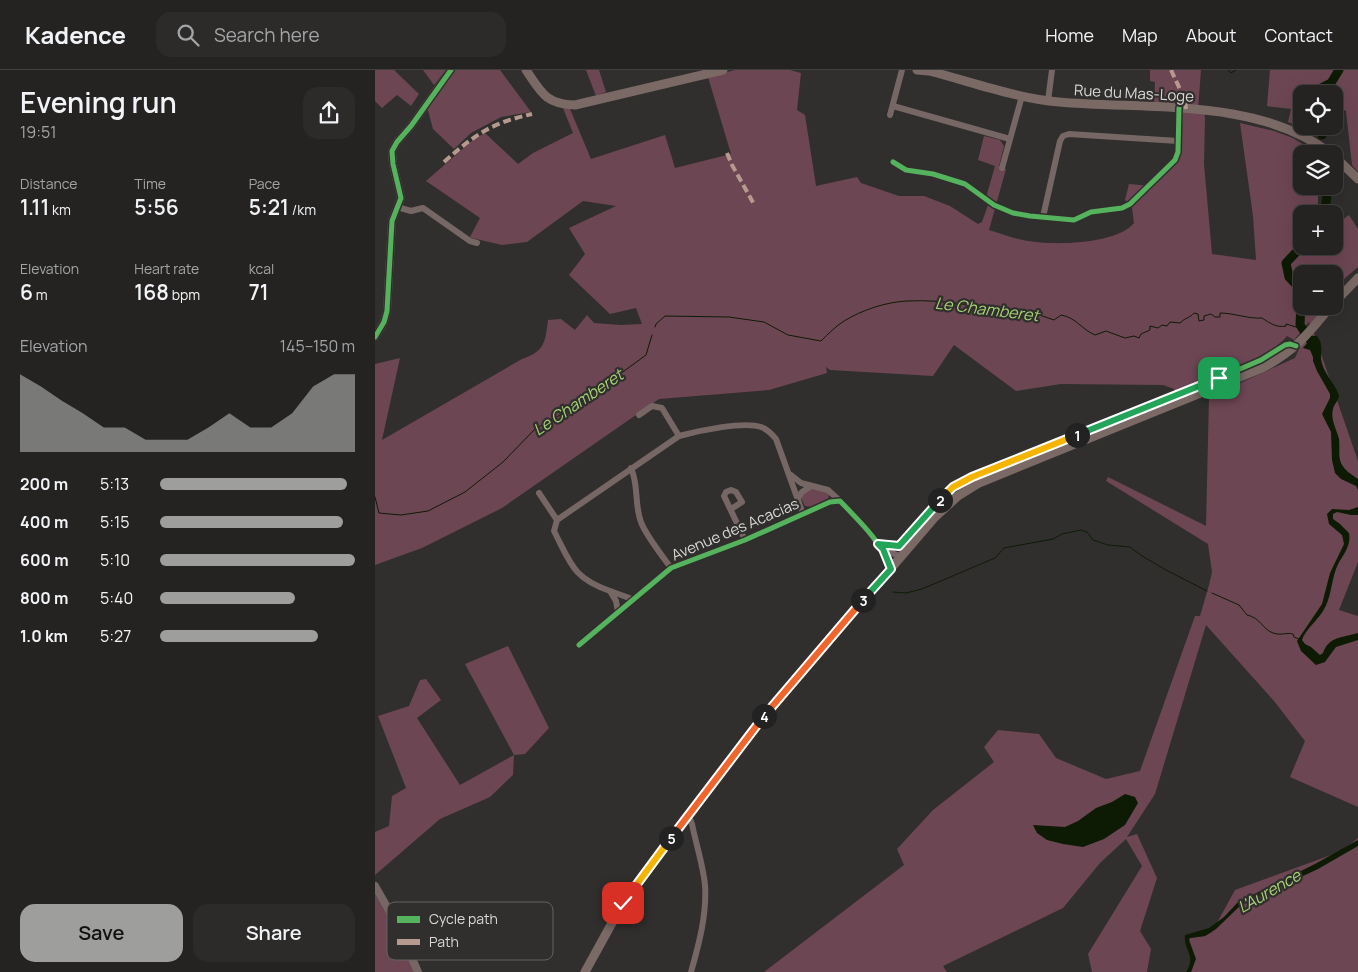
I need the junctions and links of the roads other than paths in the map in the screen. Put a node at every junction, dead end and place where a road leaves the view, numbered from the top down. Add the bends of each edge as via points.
1 (451, 70) edge
2 (526, 70) edge
3 (723, 70) edge
4 (902, 70) edge
5 (917, 70) edge
6 (1052, 70) edge
7 (928, 71) edge
8 (1022, 96) junction
9 (1048, 101) junction
10 (893, 106) junction
11 (1179, 108) junction
12 (890, 115) dead end
13 (1010, 139) junction
14 (1178, 141) junction
15 (1318, 145) edge
16 (893, 162) dead end
17 (1343, 165) edge
18 (1002, 168) dead end
19 (1358, 179) edge
20 (397, 207) junction
21 (1043, 217) junction
22 (477, 243) dead end
23 (1358, 278) edge
24 (1343, 294) edge
25 (1323, 315) edge
26 (375, 337) edge
27 (639, 415) dead end
28 (679, 436) junction
29 (631, 468) junction
30 (790, 474) junction
31 (811, 486) junction
32 (539, 493) dead end
33 (798, 498) junction
34 (840, 501) junction
35 (731, 509) dead end
36 (803, 514) junction
37 (557, 520) junction
38 (745, 540) junction
39 (883, 549) junction
40 (901, 557) junction
41 (671, 568) junction
42 (891, 569) junction
43 (611, 591) junction
44 (632, 599) junction
45 (617, 612) junction
46 (579, 645) dead end
47 (688, 815) junction
48 (375, 886) edge
49 (387, 907) edge
50 (413, 960) edge
51 (418, 972) edge
52 (585, 972) edge
53 (691, 972) edge

1 - 20 street via 392,151 401,198
2 - 3 main road via 544,96 561,104 575,105
4 - 10 street
5 - 7 main road, Rue du Mas-Loge
6 - 9 street
7 - 8 main road, Rue du Mas-Loge
8 - 9 main road, Rue du Mas-Loge
8 - 13 street
9 - 11 main road, Rue du Mas-Loge
10 - 12 street
10 - 13 street
11 - 14 street
11 - 15 main road, Rue du Mas-Loge via 1266,122
13 - 18 street
14 - 21 street via 1179,152 1175,160 1122,208 1091,212 1074,220
14 - 21 street via 1063,136
16 - 21 street via 906,170 965,184 1013,213
17 - 19 main road, Rue du Mas-Loge
20 - 22 street via 423,208
20 - 26 street via 392,221 387,311
23 - 24 main road
25 - 40 main road via 1300,343 1262,368 967,490 934,518
27 - 28 street via 652,406 662,408
28 - 29 street
28 - 30 street via 748,424 761,427 776,439
29 - 37 street
29 - 41 street via 641,523
30 - 31 street
30 - 33 street
31 - 33 street
31 - 34 street via 828,490
32 - 37 street
33 - 36 street
34 - 36 street, Avenue des Acacias
34 - 39 street
35 - 38 street
36 - 38 street, Avenue des Acacias
37 - 43 street via 554,531 575,571 596,586
38 - 41 street, Avenue des Acacias
39 - 40 street
39 - 42 street
40 - 42 main road
41 - 44 street, Avenue des Acacias
42 - 47 main road via 757,725
43 - 44 street
43 - 45 street
44 - 45 street, Avenue des Acacias
45 - 46 street, Avenue des Acacias
47 - 52 main road via 623,903
47 - 53 street via 705,882 703,919
48 - 49 street
50 - 51 street

